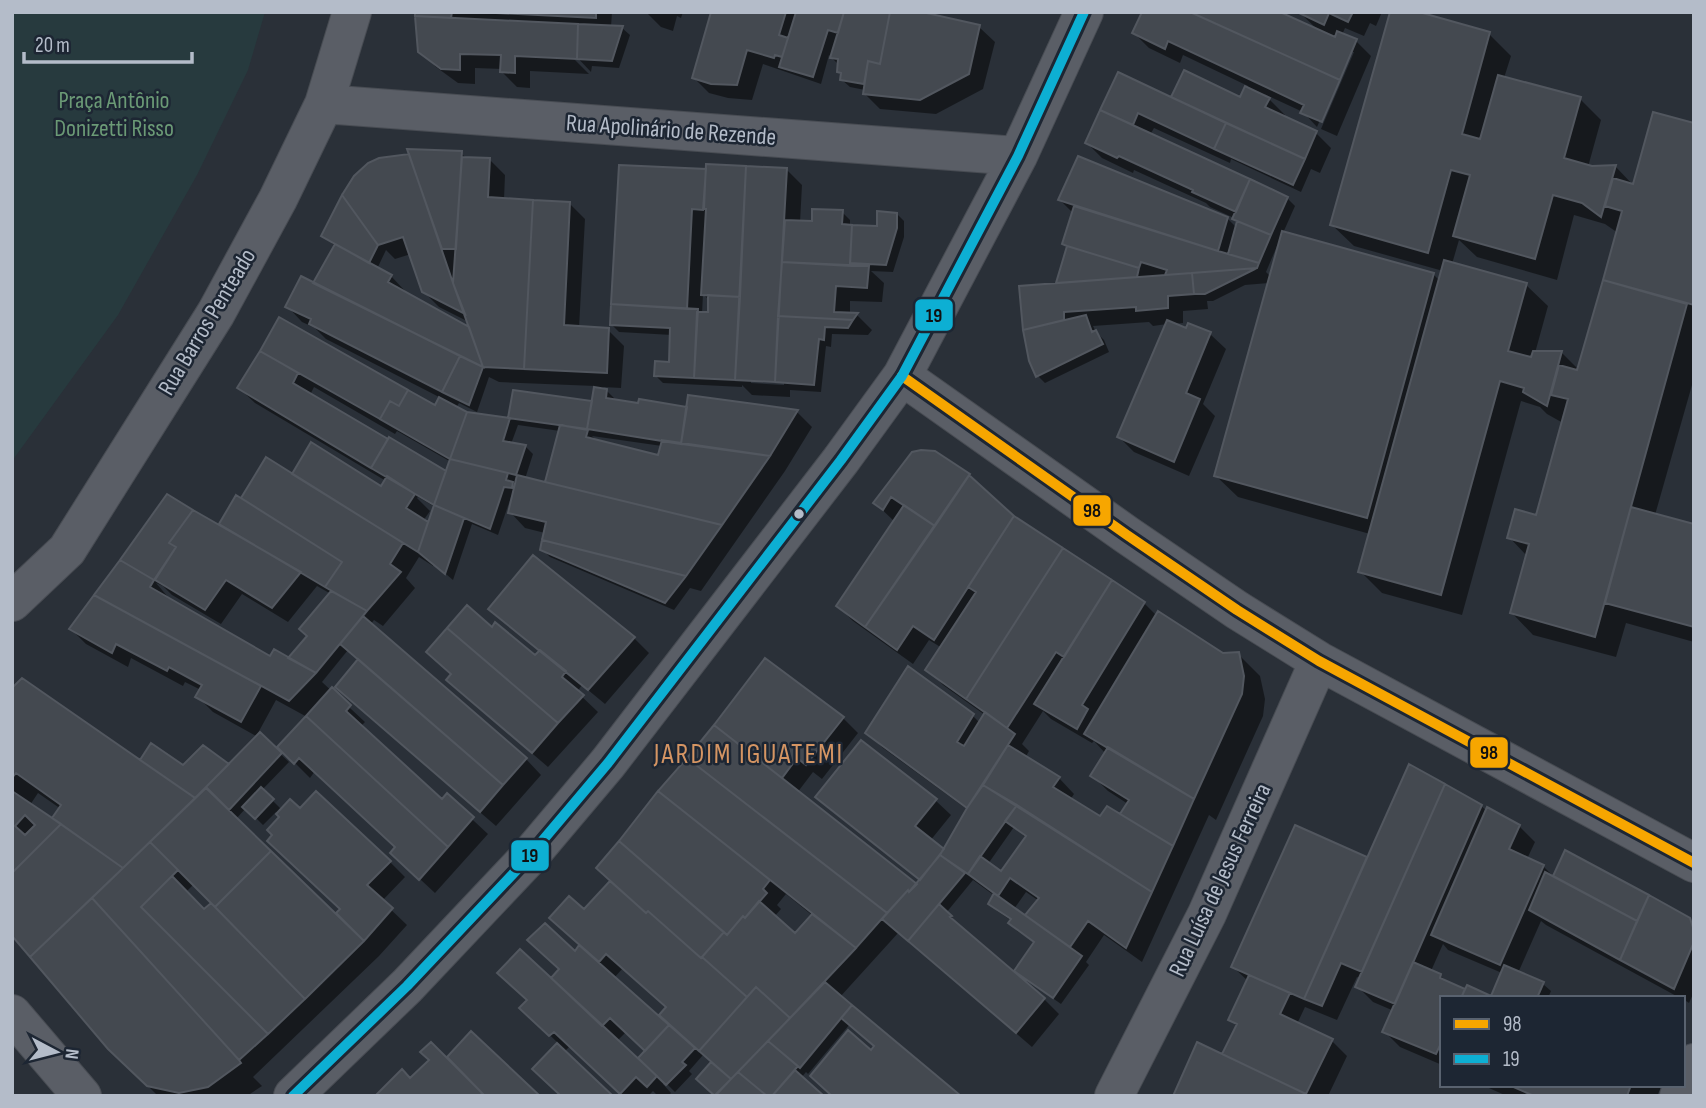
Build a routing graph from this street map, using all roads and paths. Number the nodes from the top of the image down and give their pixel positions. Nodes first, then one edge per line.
1 (352, 12) edge
2 (1084, 12) edge
3 (324, 104) junction
4 (1017, 156) junction
5 (902, 376) junction
6 (12, 602) edge
7 (1319, 661) junction
8 (1694, 863) edge
9 (12, 1014) edge
10 (1694, 1063) edge
11 (1685, 1083) edge
12 (82, 1096) edge
13 (293, 1096) edge
14 (1114, 1096) edge

1 - 3 street, Rua Barros Penteado
2 - 4 street
3 - 4 street, Rua Apolinário de Rezende
3 - 6 street, Rua Barros Penteado
4 - 5 street
5 - 7 street
5 - 13 street
7 - 8 street
7 - 14 street, Rua Luísa de Jesus Ferreira
9 - 12 street
10 - 11 street

